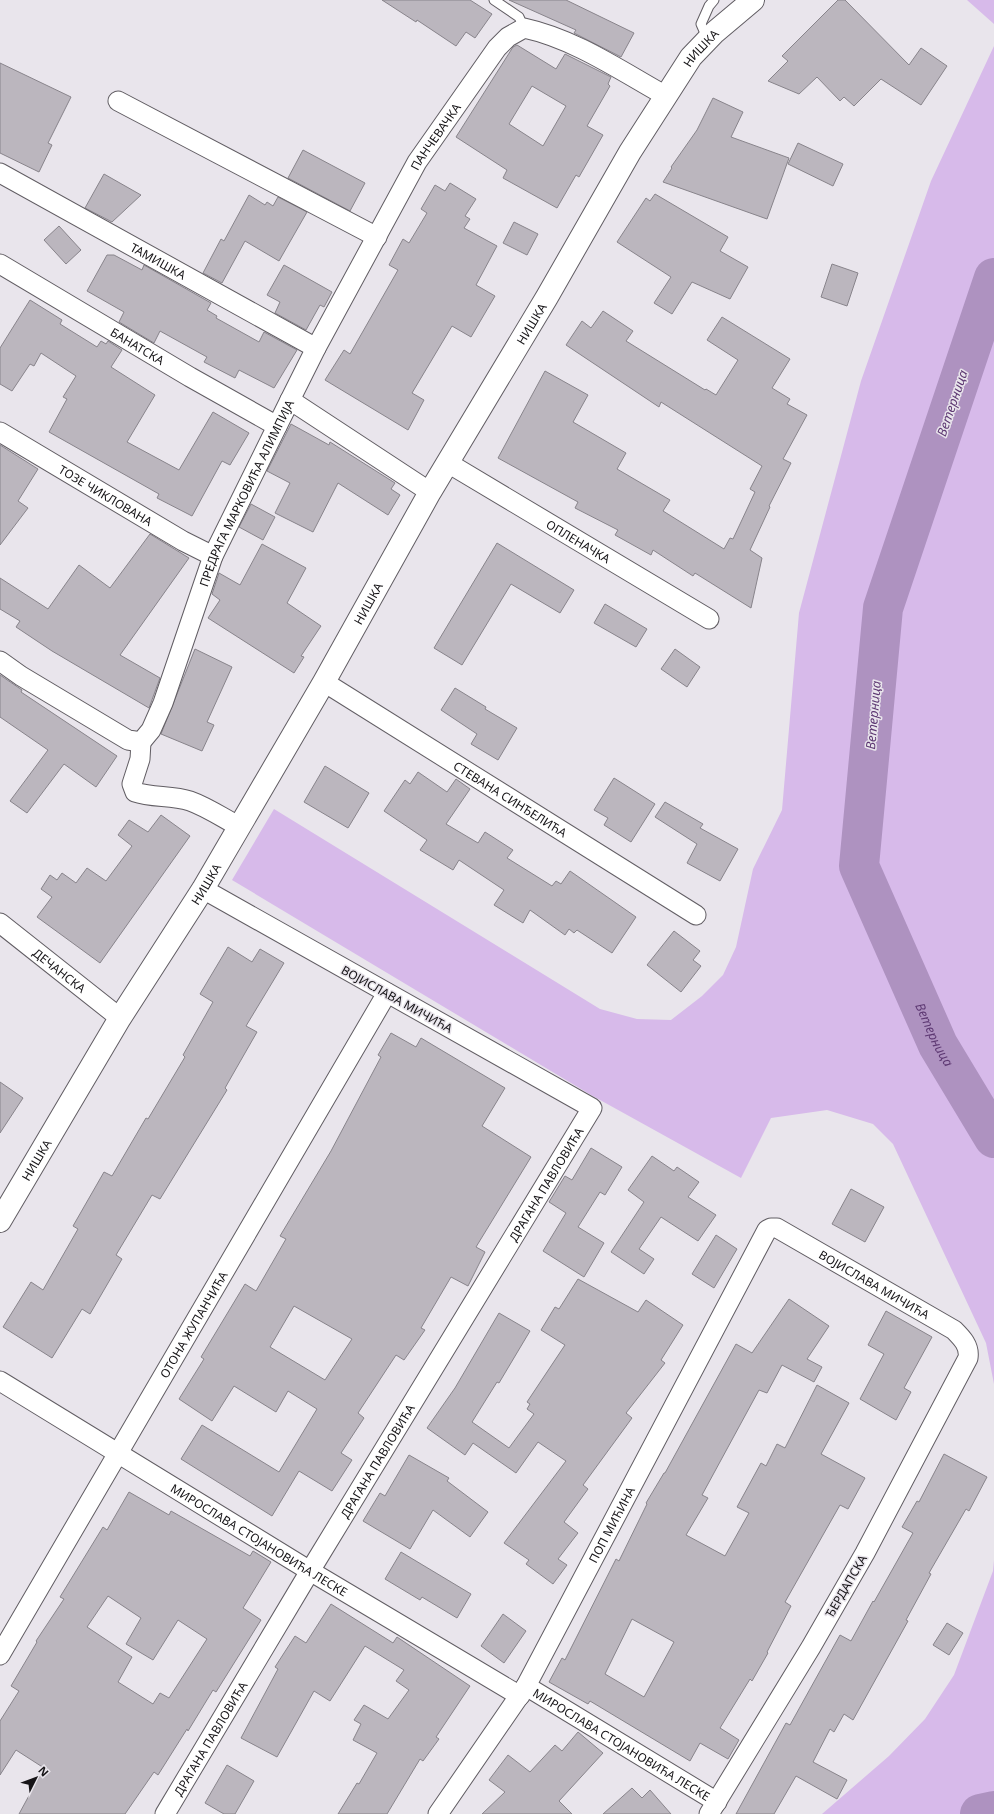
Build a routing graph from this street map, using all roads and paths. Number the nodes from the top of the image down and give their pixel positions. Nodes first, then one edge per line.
1 (494, 0) edge
2 (714, 0) edge
3 (753, 0) edge
4 (524, 28) junction
5 (708, 40) junction
6 (666, 96) junction
7 (118, 100) dead end
8 (0, 173) edge
9 (377, 237) junction
10 (0, 264) edge
11 (316, 348) junction
12 (290, 400) junction
13 (277, 426) junction
14 (0, 432) edge
15 (448, 463) junction
16 (430, 492) junction
17 (213, 556) junction
18 (709, 619) dead end
19 (0, 661) edge
20 (324, 682) junction
21 (140, 742) junction
22 (240, 827) junction
23 (203, 889) junction
24 (696, 915) dead end
25 (0, 923) edge
26 (387, 993) junction
27 (120, 1018) junction
28 (592, 1108) joint
29 (0, 1221) edge
30 (771, 1228) joint
31 (969, 1351) joint
32 (0, 1381) edge
33 (118, 1453) junction
34 (310, 1571) junction
35 (0, 1656) edge
36 (523, 1691) junction
37 (713, 1808) edge
38 (165, 1814) edge
39 (438, 1814) edge

1 - 4 lane
2 - 5 lane
3 - 5 main road, НИШКА
4 - 6 street
4 - 9 street, ПАНЧЕВАЧКА
5 - 6 main road, НИШКА
6 - 15 main road, НИШКА
7 - 9 street
8 - 11 street, ТАМИШКА
9 - 11 street, ПАНЧЕВАЧКА
10 - 13 street, БАНАТСКА
11 - 12 street, ПАНЧЕВАЧКА
12 - 13 street, ПРЕДРАГА МАРКОВИЋА АЛИМПИЈА
12 - 16 street, ПРЕДРАГА МАРКОВИЋА АЛИМПИЈА
13 - 17 street, ПРЕДРАГА МАРКОВИЋА АЛИМПИЈА
14 - 17 street, ТОЗЕ ЧИКЛОВАНА
15 - 16 main road, НИШКА
15 - 18 street, ОПЛЕНАЧКА
16 - 20 main road, НИШКА
17 - 21 street, ПРЕДРАГА МАРКОВИЋА АЛИМПИЈА
19 - 21 street
20 - 22 main road, НИШКА
20 - 24 street, СТЕВАНА СИНЂЕЛИЋА
21 - 22 street
22 - 23 main road, НИШКА
23 - 26 street, ВОЈИСЛАВА МИЧИЋА
23 - 27 main road, НИШКА
25 - 27 street, ДЕЧАНСКА
26 - 28 street, ВОЈИСЛАВА МИЧИЋА
26 - 33 street, ОТОНА ЖУПАНЧИЋА
27 - 29 main road, НИШКА
28 - 34 street, ДРАГАНА ПАВЛОВИЋА
30 - 31 street, ВОЈИСЛАВА МИЧИЋА
30 - 36 street, ПОП МИЋИНА
31 - 37 street, ЂЕРДАПСКА
32 - 33 street, МИРОСЛАВА СТОЈАНОВИЋА ЛЕСКЕ
33 - 34 street, МИРОСЛАВА СТОЈАНОВИЋА ЛЕСКЕ
33 - 35 street, ОТОНА ЖУПАНЧИЋА
34 - 36 street, МИРОСЛАВА СТОЈАНОВИЋА ЛЕСКЕ
34 - 38 street, ДРАГАНА ПАВЛОВИЋА
36 - 37 street, МИРОСЛАВА СТОЈАНОВИЋА ЛЕСКЕ
36 - 39 street, ПОП МИЋИНА

